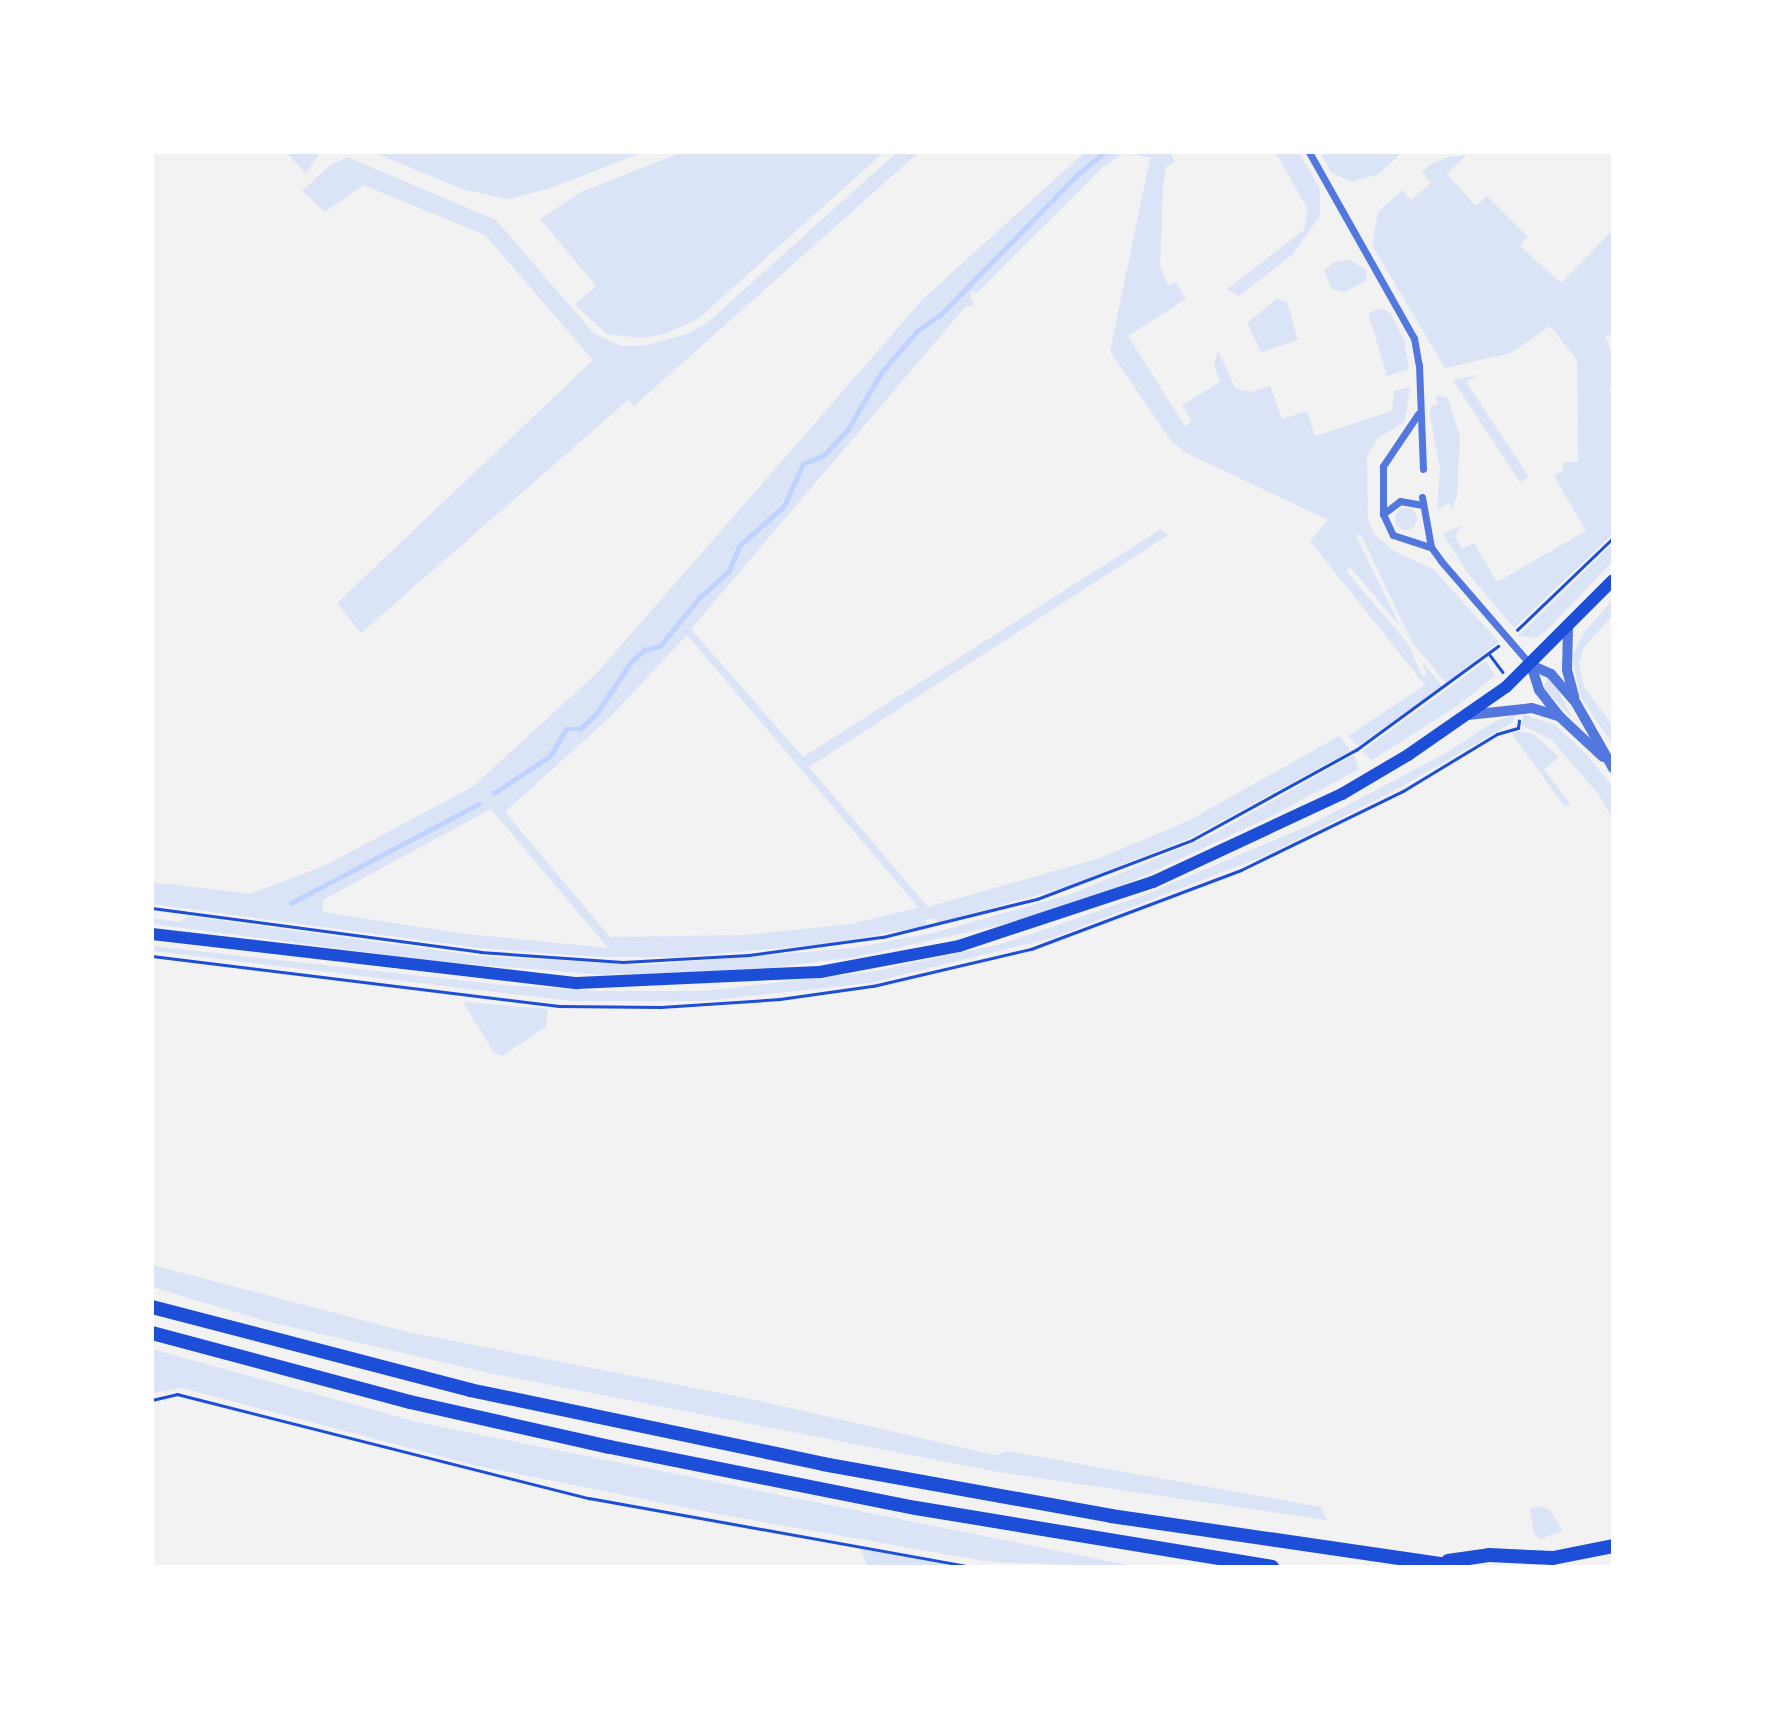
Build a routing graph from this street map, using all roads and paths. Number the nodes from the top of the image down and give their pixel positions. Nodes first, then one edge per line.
1 (1309, 152) edge
2 (1419, 413) junction
3 (1423, 469) dead end
4 (1383, 514) junction
5 (1613, 538) edge
6 (1431, 547) junction
7 (1613, 580) edge
8 (1568, 629) junction
9 (1507, 639) junction
10 (1531, 664) junction
11 (1576, 703) junction
12 (1468, 715) junction
13 (1559, 716) junction
14 (1518, 728) dead end
15 (1610, 765) edge
16 (152, 908) edge
17 (152, 934) edge
18 (152, 956) edge
19 (152, 1307) edge
20 (152, 1333) edge
21 (152, 1400) edge
22 (1613, 1546) edge
23 (1435, 1563) junction
24 (973, 1567) edge
25 (1272, 1567) edge
26 (1462, 1567) edge

1 - 2 street
2 - 3 street
2 - 4 street
4 - 6 street
4 - 6 street
5 - 9 path
6 - 9 street
7 - 8 main road
8 - 10 main road
8 - 11 street
9 - 10 street
9 - 16 path
10 - 11 street
10 - 12 main road
10 - 13 street
11 - 15 street
12 - 13 street
12 - 17 main road
13 - 15 street
14 - 18 path
19 - 23 highway
20 - 25 highway
21 - 24 path
22 - 23 highway
23 - 26 highway

